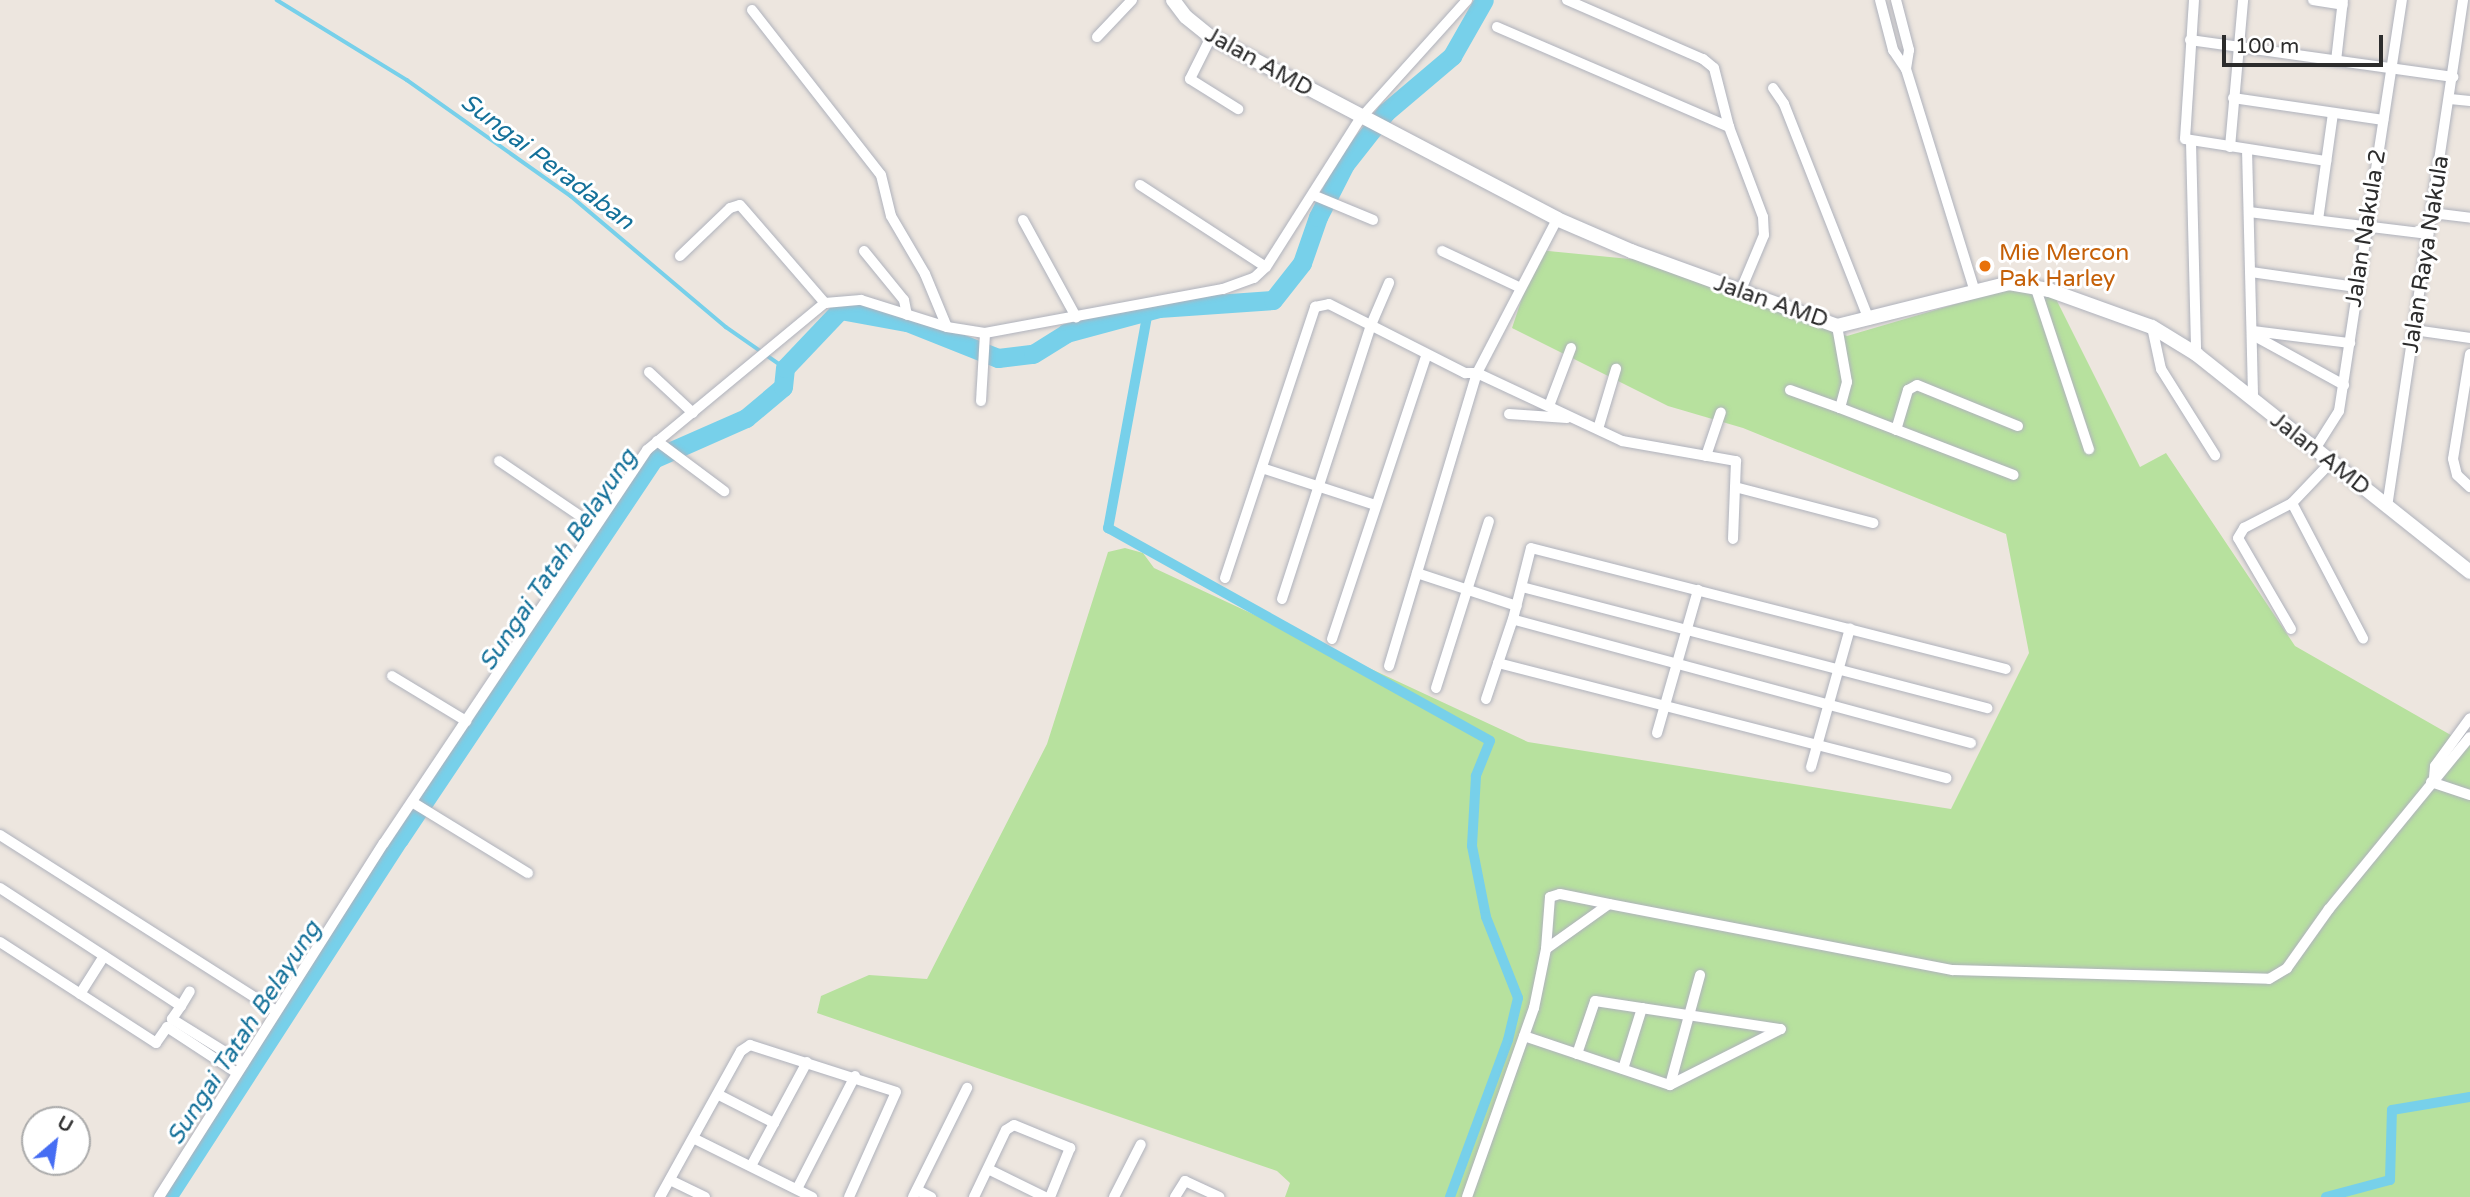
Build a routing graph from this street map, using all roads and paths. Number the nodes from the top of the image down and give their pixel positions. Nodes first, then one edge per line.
1 (1132, 0) edge
2 (1173, 0) edge
3 (1466, 0) edge
4 (1567, 0) edge
5 (1880, 0) edge
6 (1896, 0) edge
7 (2194, 0) edge
8 (2243, 0) edge
9 (2313, 0) edge
10 (2402, 0) edge
11 (2463, 0) edge
12 (2343, 2) edge
13 (751, 10) dead end
14 (1497, 27) dead end
15 (1097, 37) dead end
16 (1211, 37) junction
17 (2458, 38) junction
18 (2190, 40) junction
19 (2470, 40) edge
20 (2237, 45) junction
21 (2336, 61) junction
22 (2392, 68) junction
23 (1906, 69) junction
24 (2453, 77) junction
25 (1773, 88) dead end
26 (2233, 98) junction
27 (2451, 99) junction
28 (2470, 101) edge
29 (1238, 109) dead end
30 (2333, 113) junction
31 (1364, 120) junction
32 (2383, 120) junction
33 (1729, 127) junction
34 (2191, 142) junction
35 (2230, 147) junction
36 (2247, 149) junction
37 (2326, 161) junction
38 (1140, 185) dead end
39 (1318, 197) junction
40 (2249, 212) junction
41 (2432, 213) junction
42 (2470, 218) edge
43 (1557, 219) junction
44 (1023, 220) dead end
45 (1373, 220) dead end
46 (2318, 220) junction
47 (2366, 225) junction
48 (2429, 234) junction
49 (864, 251) dead end
50 (1442, 251) dead end
51 (680, 256) dead end
52 (1266, 267) junction
53 (2251, 272) junction
54 (1390, 283) dead end
55 (2035, 286) junction
56 (1519, 287) junction
57 (2356, 288) junction
58 (1740, 292) junction
59 (1975, 292) junction
60 (825, 303) junction
61 (907, 315) junction
62 (1076, 317) junction
63 (1870, 320) junction
64 (1371, 325) junction
65 (1838, 326) junction
66 (947, 327) junction
67 (2152, 327) junction
68 (2414, 330) junction
69 (985, 333) junction
70 (2253, 333) junction
71 (2470, 338) edge
72 (2350, 343) junction
73 (1571, 348) dead end
74 (1427, 354) junction
75 (2196, 354) junction
76 (2470, 354) edge
77 (1616, 369) dead end
78 (649, 372) dead end
79 (1477, 373) junction
80 (2344, 385) junction
81 (1790, 390) dead end
82 (2252, 400) junction
83 (981, 401) dead end
84 (2466, 402) edge
85 (1549, 406) junction
86 (1840, 408) junction
87 (1721, 412) dead end
88 (693, 413) junction
89 (1509, 414) dead end
90 (1575, 418) junction
91 (2018, 426) dead end
92 (1598, 429) junction
93 (1896, 429) junction
94 (659, 443) junction
95 (2089, 449) dead end
96 (2315, 449) junction
97 (2215, 455) dead end
98 (1706, 456) junction
99 (499, 461) dead end
100 (2331, 463) junction
101 (1262, 468) junction
102 (2014, 475) dead end
103 (1735, 487) junction
104 (2470, 487) edge
105 (1318, 488) junction
106 (724, 491) dead end
107 (2292, 503) junction
108 (1375, 505) junction
109 (2387, 507) junction
110 (1489, 521) dead end
111 (1872, 523) dead end
112 (595, 526) junction
113 (1733, 539) dead end
114 (2470, 572) edge
115 (1417, 573) junction
116 (1225, 578) dead end
117 (1522, 587) junction
118 (1468, 590) junction
119 (1698, 590) junction
120 (1282, 599) dead end
121 (1517, 606) junction
122 (1513, 619) junction
123 (1850, 628) junction
124 (1687, 629) junction
125 (2291, 629) dead end
126 (2363, 638) dead end
127 (1332, 639) dead end
128 (1498, 663) junction
129 (1678, 663) junction
130 (1389, 666) dead end
131 (1838, 667) junction
132 (2006, 669) dead end
133 (391, 676) dead end
134 (1436, 688) dead end
135 (1486, 699) dead end
136 (1826, 703) junction
137 (1664, 708) junction
138 (1988, 708) dead end
139 (2470, 718) edge
140 (466, 720) junction
141 (1657, 733) dead end
142 (2470, 737) edge
143 (1970, 743) dead end
144 (1816, 747) junction
145 (1811, 767) dead end
146 (1946, 778) dead end
147 (2432, 780) junction
148 (2470, 795) edge
149 (414, 804) junction
150 (0, 835) edge
151 (528, 873) dead end
152 (0, 888) edge
153 (1609, 904) junction
154 (0, 942) edge
155 (1546, 949) junction
156 (104, 956) junction
157 (1700, 975) dead end
158 (190, 991) dead end
159 (80, 994) junction
160 (181, 1006) junction
161 (1642, 1008) junction
162 (276, 1011) junction
163 (1688, 1015) junction
164 (170, 1023) junction
165 (1524, 1036) junction
166 (1577, 1054) junction
167 (807, 1062) junction
168 (243, 1063) junction
169 (1623, 1069) junction
170 (237, 1073) junction
171 (855, 1076) junction
172 (1670, 1085) junction
173 (967, 1088) dead end
174 (719, 1095) junction
175 (774, 1123) junction
176 (695, 1139) junction
177 (1141, 1144) dead end
178 (751, 1166) junction
179 (988, 1169) junction
180 (670, 1180) junction
181 (797, 1189) junction
182 (915, 1194) edge
183 (159, 1197) edge
184 (660, 1197) edge
185 (705, 1197) edge
186 (812, 1197) edge
187 (849, 1197) edge
188 (931, 1197) edge
189 (974, 1197) edge
190 (1047, 1197) edge
191 (1114, 1197) edge
192 (1175, 1197) edge
193 (1219, 1197) edge
194 (1467, 1197) edge

1 - 15 street
2 - 16 street, Jalan AMD
3 - 31 street
4 - 33 street
5 - 23 street
6 - 23 street
7 - 18 street
8 - 20 street
9 - 12 street
10 - 22 street, Jalan Nakula 2
11 - 17 street, Jalan Raya Nakula
12 - 21 street
13 - 66 street
14 - 33 street
16 - 29 street
16 - 31 street, Jalan AMD
17 - 19 street
17 - 24 street, Jalan Raya Nakula
18 - 20 street
18 - 34 street
20 - 21 street
20 - 26 street
21 - 22 street
22 - 24 street
22 - 32 street, Jalan Nakula 2
23 - 59 street
24 - 27 street, Jalan Raya Nakula
25 - 63 street
26 - 30 street
26 - 35 street
27 - 28 street
27 - 41 street, Jalan Raya Nakula
30 - 32 street
30 - 37 street
31 - 39 street
31 - 43 street, Jalan AMD
32 - 47 street, Jalan Nakula 2
33 - 58 street
34 - 35 street
34 - 75 street
35 - 36 street
36 - 37 street
36 - 40 street
37 - 46 street
38 - 52 street
39 - 45 street
39 - 52 street
40 - 46 street
40 - 53 street
41 - 42 street
41 - 48 street, Jalan Raya Nakula
43 - 56 street
43 - 58 street, Jalan AMD
44 - 62 street
46 - 47 street
47 - 48 street
47 - 57 street, Jalan Nakula 2
48 - 68 street, Jalan Raya Nakula
49 - 61 street
50 - 56 street
51 - 60 street
52 - 62 street
53 - 57 street
53 - 70 street
54 - 64 street
55 - 59 street, Jalan AMD
55 - 67 street, Jalan AMD
55 - 95 street
56 - 79 street
57 - 72 street, Jalan Nakula 2
58 - 65 street, Jalan AMD
59 - 63 street, Jalan AMD
60 - 61 street
60 - 88 street
61 - 66 street
62 - 69 street
63 - 65 street, Jalan AMD
64 - 74 street
64 - 101 street
64 - 105 street
65 - 86 street
66 - 69 street
67 - 75 street, Jalan AMD
67 - 97 street
68 - 71 street
68 - 109 street, Jalan Raya Nakula
69 - 83 street
70 - 72 street
70 - 80 street
70 - 82 street
72 - 80 street, Jalan Nakula 2
73 - 85 street
74 - 79 street
74 - 108 street
75 - 82 street, Jalan AMD
76 - 84 street
77 - 92 street
78 - 88 street
79 - 85 street
79 - 115 street
80 - 96 street, Jalan Nakula 2
81 - 86 street
82 - 96 street, Jalan AMD
84 - 104 street
85 - 90 street
86 - 93 street
87 - 98 street
88 - 94 street
89 - 90 street
90 - 92 street
91 - 93 street
92 - 98 street
93 - 102 street
94 - 106 street
94 - 112 street
96 - 100 street, Jalan AMD
98 - 103 street
99 - 112 street
100 - 107 street
100 - 109 street, Jalan AMD
101 - 105 street
101 - 116 street
103 - 111 street
103 - 113 street
105 - 108 street
105 - 120 street
107 - 125 street
107 - 126 street
108 - 127 street
109 - 114 street, Jalan AMD
110 - 118 street
112 - 140 street
115 - 118 street
115 - 130 street
117 - 119 street
117 - 121 street
117 - 124 street
118 - 121 street
118 - 134 street
119 - 123 street
119 - 124 street
121 - 122 street
122 - 128 street
122 - 129 street
123 - 131 street
123 - 132 street
124 - 129 street
124 - 131 street
128 - 135 street
128 - 137 street
129 - 136 street
129 - 137 street
131 - 136 street
131 - 138 street
133 - 140 street
136 - 143 street
136 - 144 street
137 - 141 street
137 - 144 street
139 - 147 street
140 - 149 street
142 - 147 street
144 - 145 street
144 - 146 street
147 - 148 street
147 - 153 street
149 - 151 street
149 - 162 street
150 - 162 street
152 - 156 street
153 - 155 street
153 - 155 street
154 - 159 street
155 - 165 street
156 - 159 street
156 - 160 street
157 - 163 street
158 - 160 street
159 - 164 street
160 - 164 street
161 - 163 street
161 - 166 street
161 - 169 street
162 - 168 street
163 - 172 street
163 - 172 street
164 - 168 street
164 - 170 street
165 - 166 street
165 - 194 street
166 - 169 street
167 - 171 street
167 - 174 street
167 - 175 street
168 - 170 street
169 - 172 street
170 - 183 street
171 - 181 street
171 - 187 street
173 - 182 street
174 - 175 street
174 - 176 street
175 - 178 street
176 - 178 street
176 - 180 street
177 - 191 street
178 - 181 street
179 - 189 street
179 - 190 street
179 - 190 street
180 - 184 street
180 - 185 street
181 - 186 street
182 - 188 street
192 - 193 street

